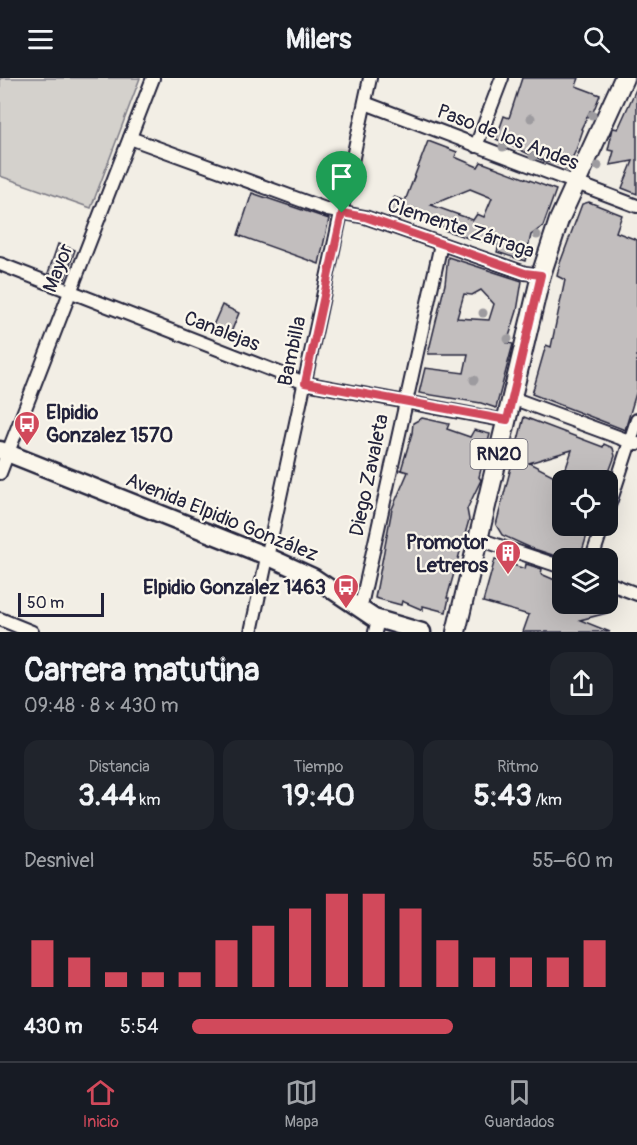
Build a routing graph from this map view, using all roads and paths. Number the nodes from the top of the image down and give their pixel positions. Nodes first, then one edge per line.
1 (153, 78) edge
2 (370, 78) edge
3 (502, 78) edge
4 (624, 78) edge
5 (365, 103) junction
6 (130, 138) junction
7 (476, 146) junction
8 (576, 183) junction
9 (637, 206) edge
10 (342, 213) junction
11 (441, 244) junction
12 (0, 264) edge
13 (541, 275) junction
14 (70, 292) junction
15 (305, 383) junction
16 (512, 398) junction
17 (405, 402) junction
18 (507, 420) junction
19 (637, 420) edge
20 (633, 442) edge
21 (4, 451) edge
22 (0, 472) edge
23 (618, 482) edge
24 (479, 538) junction
25 (268, 557) junction
26 (552, 564) edge
27 (618, 587) edge
28 (637, 594) edge
29 (360, 610) junction
30 (0, 619) edge
31 (377, 626) edge
32 (32, 632) edge
33 (251, 632) edge
34 (422, 632) edge
35 (456, 632) edge

1 - 6 street, Mayor
2 - 5 street, Bambilla
3 - 7 street
4 - 8 main road, RN20
5 - 7 street, Paso de los Andes
5 - 10 street, Bambilla
6 - 10 street, Clemente Zárraga
6 - 14 street, Mayor
7 - 8 street, Paso de los Andes
8 - 9 street, Paso de los Andes
8 - 13 main road, RN20
10 - 11 street, Clemente Zárraga
10 - 15 street, Bambilla
11 - 13 street, Clemente Zárraga
11 - 17 street, Diego Zavaleta
12 - 14 street, Canalejas
13 - 16 main road, RN20
14 - 15 street, Canalejas
14 - 21 street, Mayor
15 - 17 street, Canalejas
15 - 25 street, Bambilla
16 - 18 main road, RN20
16 - 20 street
17 - 18 street, Canalejas
17 - 29 street, Diego Zavaleta
18 - 24 main road, RN20
19 - 20 street
20 - 23 street
21 - 22 street, Mayor
21 - 25 main road, Avenida Elpidio González
24 - 26 street
24 - 35 main road, RN20
25 - 29 main road, Avenida Elpidio González
25 - 33 street, Bambilla
27 - 28 street
29 - 31 main road, Avenida Elpidio González
30 - 32 street
31 - 34 main road, Avenida Elpidio González

